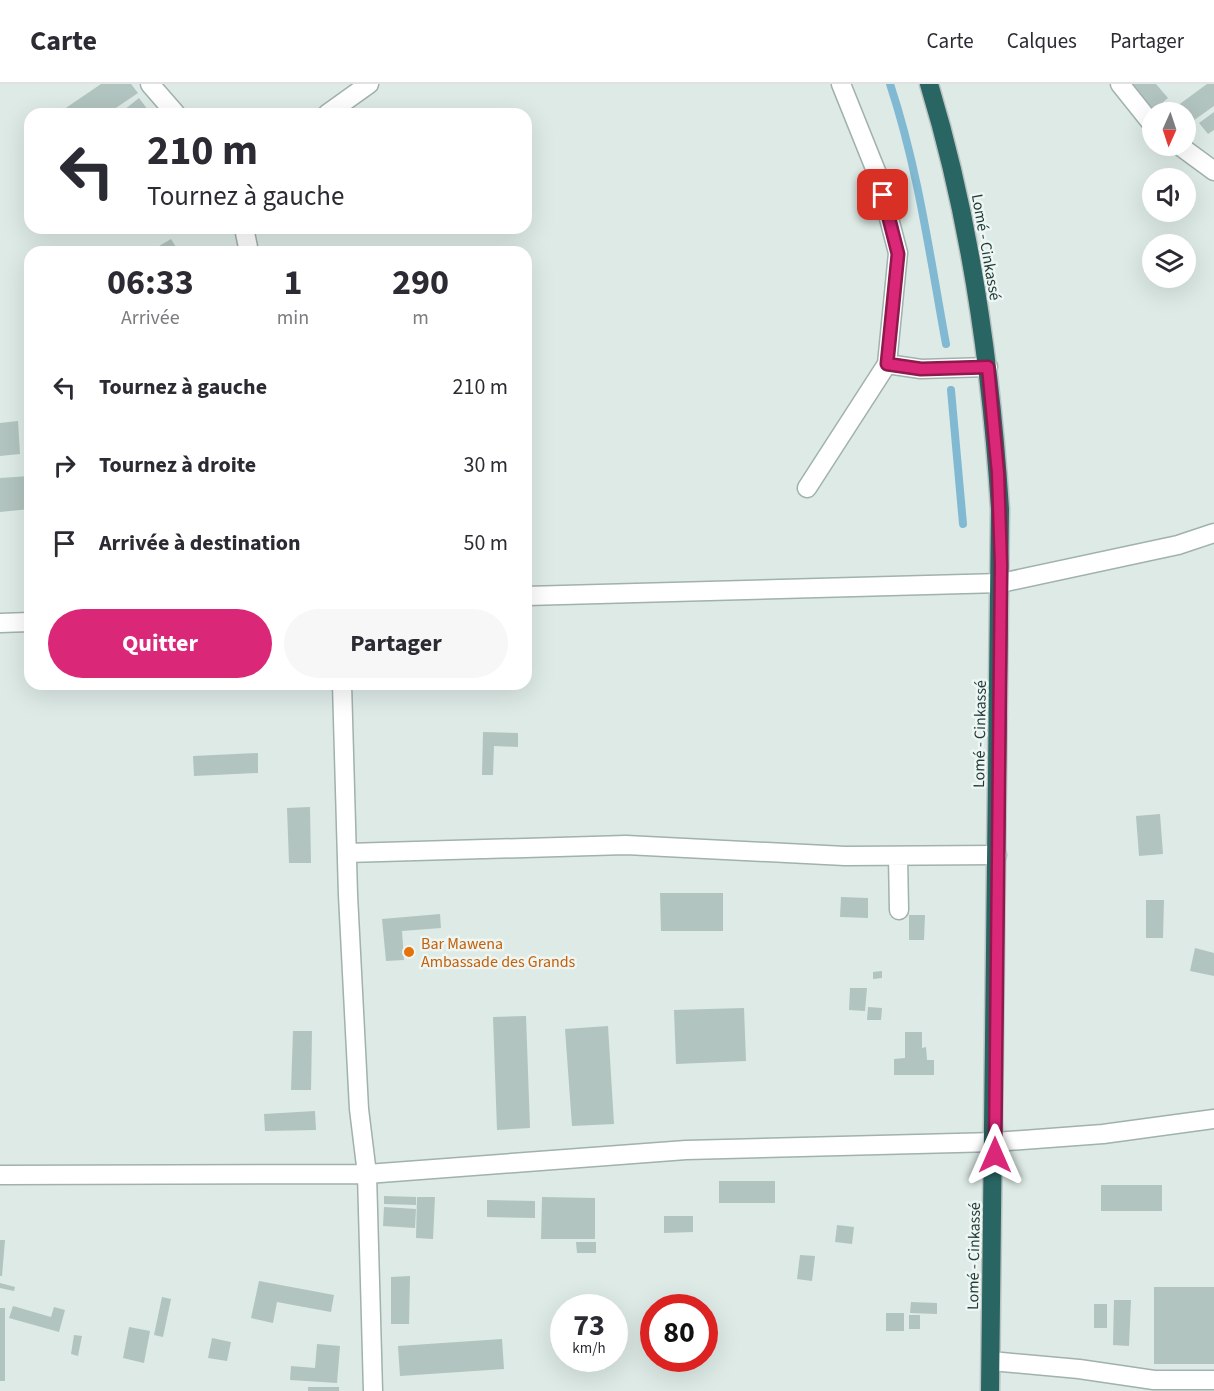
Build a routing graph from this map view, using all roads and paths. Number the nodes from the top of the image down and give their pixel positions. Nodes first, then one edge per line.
1 (150, 84) edge
2 (369, 84) edge
3 (841, 84) edge
4 (929, 84) edge
5 (1120, 84) edge
6 (171, 108) edge
7 (335, 108) edge
8 (1142, 112) edge
9 (1194, 156) edge
10 (1214, 171) edge
11 (887, 364) junction
12 (988, 367) junction
13 (807, 488) dead end
14 (1214, 532) edge
15 (1001, 583) junction
16 (532, 596) edge
17 (24, 621) edge
18 (0, 623) edge
19 (342, 690) edge
20 (347, 853) junction
21 (997, 855) junction
22 (898, 856) junction
23 (899, 910) dead end
24 (1214, 1119) edge
25 (995, 1142) junction
26 (367, 1174) junction
27 (0, 1175) edge
28 (991, 1361) junction
29 (1214, 1380) edge
30 (373, 1391) edge
31 (990, 1391) edge

1 - 6 street
2 - 7 street
3 - 11 street
4 - 12 highway, Lomé - Cinkassé
5 - 8 street
9 - 10 street
11 - 12 street
11 - 13 street
12 - 15 highway, Lomé - Cinkassé
14 - 15 street
15 - 16 street
15 - 21 highway, Lomé - Cinkassé
17 - 18 street
19 - 20 street
20 - 22 street
20 - 26 street
21 - 22 street
21 - 25 highway, Lomé - Cinkassé
22 - 23 street
24 - 25 street
25 - 26 street
25 - 28 highway, Lomé - Cinkassé
26 - 27 street
26 - 30 street
28 - 29 street
28 - 31 highway, Lomé - Cinkassé

